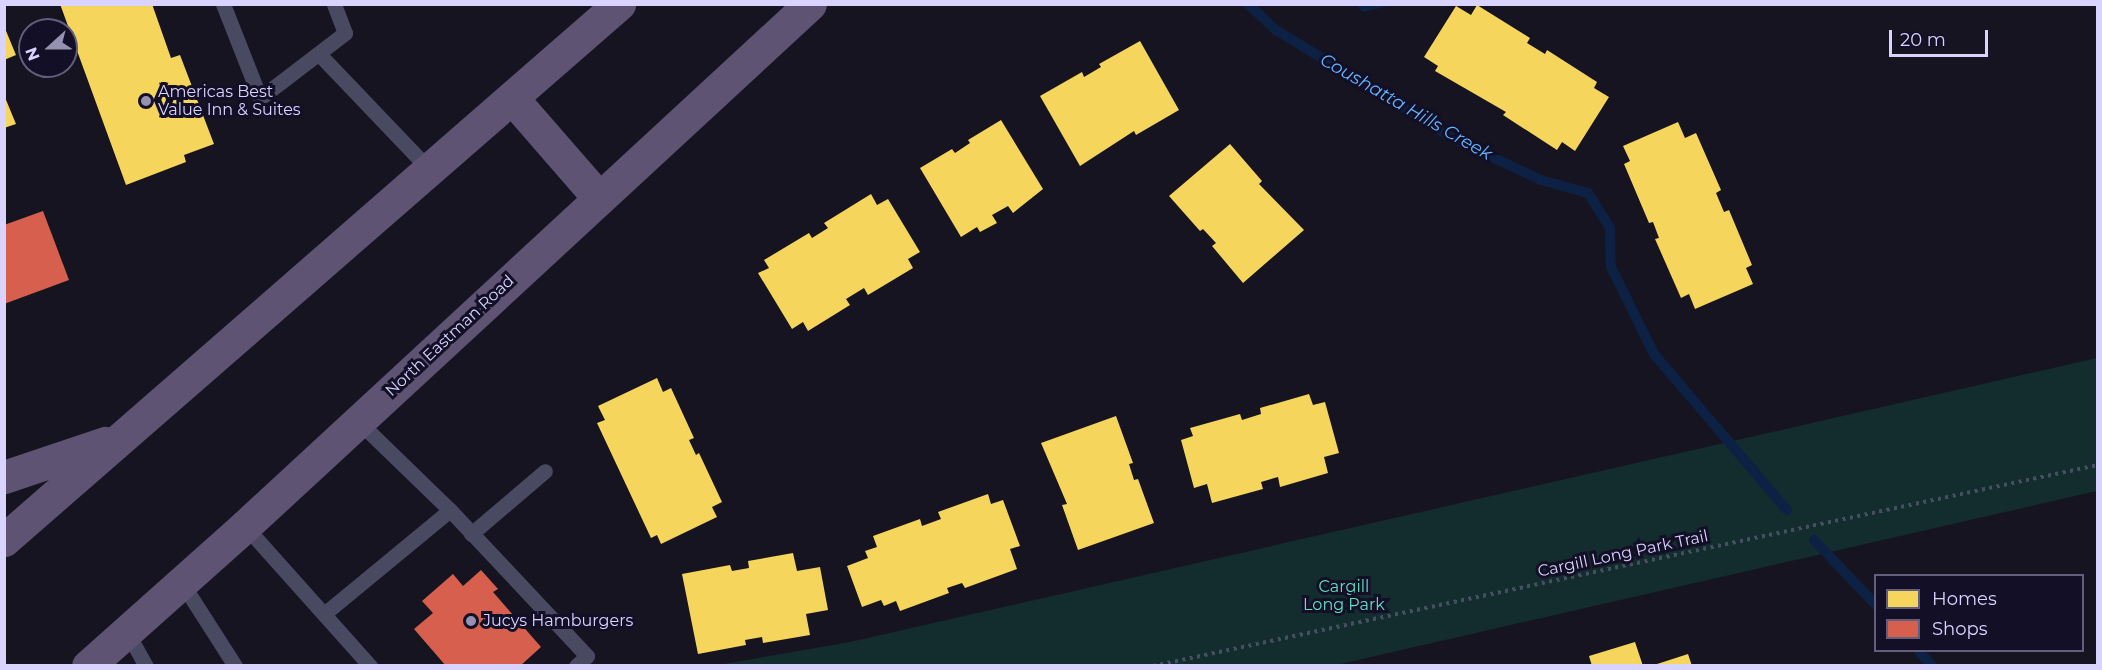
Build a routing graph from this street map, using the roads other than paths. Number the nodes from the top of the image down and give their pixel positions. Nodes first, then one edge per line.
1 (223, 4) edge
2 (334, 4) edge
3 (619, 4) edge
4 (810, 4) edge
5 (319, 54) junction
6 (512, 98) junction
7 (429, 169) junction
8 (599, 198) junction
9 (358, 421) junction
10 (123, 436) junction
11 (545, 471) dead end
12 (4, 477) edge
13 (450, 510) junction
14 (245, 526) junction
15 (471, 534) junction
16 (4, 540) edge
17 (182, 583) junction
18 (324, 614) junction
19 (127, 632) junction
20 (88, 666) edge
21 (146, 666) edge
22 (235, 666) edge
23 (370, 666) edge
24 (576, 666) edge

1 - 5 lane
2 - 5 lane
3 - 6 main road
4 - 8 main road, North Eastman Road
5 - 7 lane
6 - 7 main road
6 - 8 main road
7 - 10 main road
8 - 9 main road, North Eastman Road
9 - 13 lane
9 - 14 main road, North Eastman Road
10 - 12 main road
10 - 16 main road
11 - 15 lane
13 - 15 lane
13 - 18 lane
14 - 17 main road, North Eastman Road
14 - 18 lane
15 - 24 lane
17 - 19 main road, North Eastman Road
17 - 22 lane
18 - 23 lane
19 - 20 main road, North Eastman Road
19 - 21 lane

